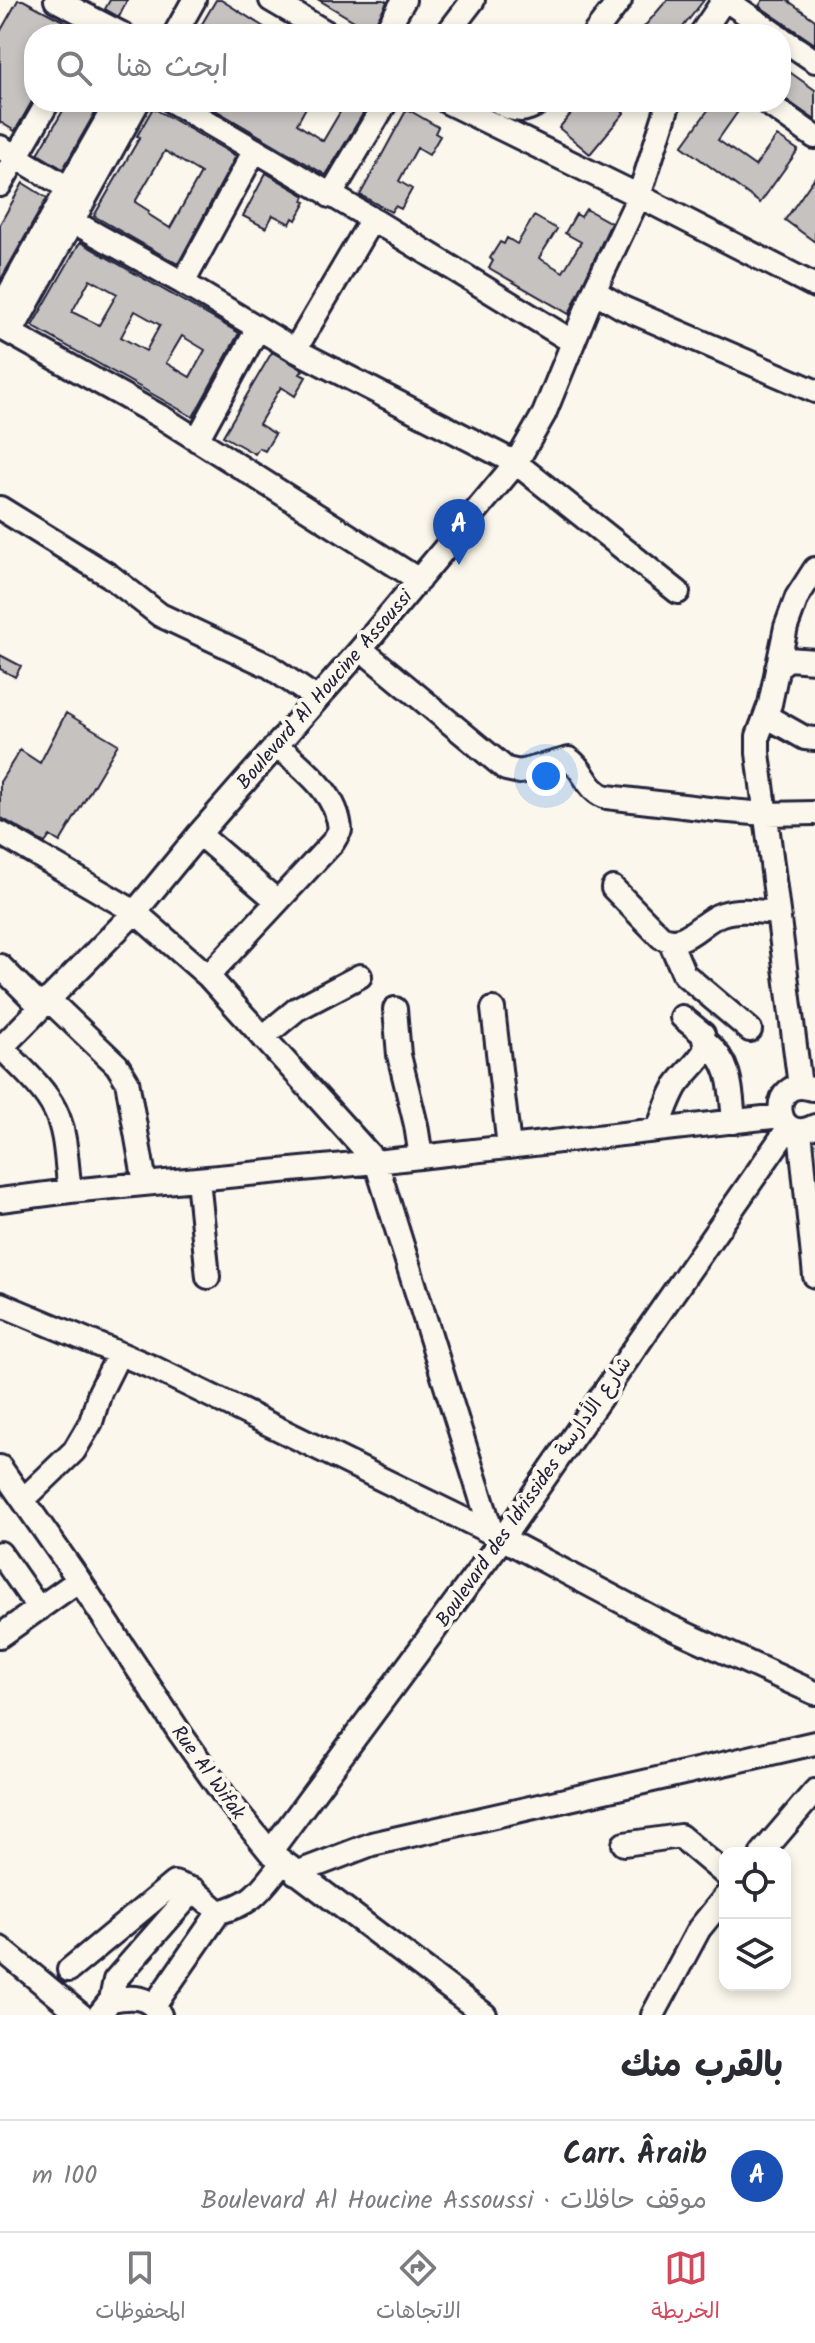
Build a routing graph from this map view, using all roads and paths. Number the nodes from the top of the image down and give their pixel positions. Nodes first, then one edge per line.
1 (56, 0) edge
2 (194, 0) edge
3 (271, 0) edge
4 (404, 0) edge
5 (473, 0) edge
6 (620, 0) edge
7 (725, 0) edge
8 (87, 24) edge
9 (181, 24) edge
10 (312, 24) edge
11 (390, 24) edge
12 (455, 24) edge
13 (602, 24) edge
14 (708, 24) edge
15 (760, 24) edge
16 (791, 45) edge
17 (815, 61) edge
18 (40, 112) edge
19 (111, 112) edge
20 (132, 112) edge
21 (190, 112) edge
22 (380, 112) edge
23 (466, 112) edge
24 (666, 112) edge
25 (780, 112) edge
26 (815, 137) edge
27 (255, 150) junction
28 (9, 152) edge
29 (0, 185) edge
30 (68, 188) junction
31 (330, 196) junction
32 (639, 196) junction
33 (372, 219) junction
34 (72, 221) junction
35 (183, 283) junction
36 (815, 286) edge
37 (594, 291) junction
38 (0, 310) edge
39 (258, 328) junction
40 (6, 330) edge
41 (573, 342) junction
42 (295, 350) junction
43 (815, 391) edge
44 (197, 440) junction
45 (516, 463) junction
46 (0, 508) edge
47 (815, 569) edge
48 (419, 580) junction
49 (678, 592) dead end
50 (361, 649) junction
51 (815, 661) edge
52 (777, 668) junction
53 (317, 699) junction
54 (766, 716) junction
55 (815, 739) edge
56 (277, 745) junction
57 (815, 813) edge
58 (766, 814) junction
59 (0, 833) edge
60 (199, 834) junction
61 (613, 888) dead end
62 (277, 901) junction
63 (135, 912) junction
64 (778, 913) junction
65 (670, 941) junction
66 (0, 966) edge
67 (208, 976) junction
68 (360, 976) dead end
69 (44, 1003) junction
70 (395, 1009) dead end
71 (493, 1009) dead end
72 (682, 1017) dead end
73 (750, 1030) dead end
74 (263, 1037) junction
75 (706, 1042) junction
76 (1, 1048) edge
77 (808, 1088) edge
78 (734, 1122) junction
79 (796, 1125) edge
80 (658, 1130) junction
81 (509, 1147) junction
82 (421, 1157) junction
83 (376, 1162) junction
84 (198, 1179) junction
85 (145, 1183) junction
86 (70, 1191) junction
87 (0, 1200) edge
88 (815, 1276) edge
89 (208, 1277) dead end
90 (0, 1304) edge
91 (119, 1354) junction
92 (0, 1467) edge
93 (12, 1495) edge
94 (497, 1536) junction
95 (0, 1553) edge
96 (79, 1580) junction
97 (39, 1609) junction
98 (0, 1636) edge
99 (815, 1693) edge
100 (815, 1743) edge
101 (815, 1791) edge
102 (624, 1844) dead end
103 (767, 1847) edge
104 (283, 1862) junction
105 (719, 1868) edge
106 (194, 1890) junction
107 (719, 1904) edge
108 (219, 1912) junction
109 (0, 1948) edge
110 (69, 1970) dead end
111 (105, 2007) edge
112 (157, 2011) edge
113 (81, 2015) edge
114 (485, 2015) edge
115 (653, 2015) edge

1 - 8 street
2 - 9 street
3 - 10 street
4 - 11 street
5 - 12 street
6 - 13 street
7 - 14 street
7 - 15 street
16 - 17 street
18 - 28 street
19 - 30 street
20 - 34 street
21 - 27 street
22 - 31 street
23 - 32 street
24 - 32 street, Boulevard Al Houcine Assoussi
25 - 26 street
27 - 31 street
27 - 35 street
28 - 29 street
28 - 30 street
30 - 38 street
31 - 33 street
32 - 36 street
32 - 37 street, Boulevard Al Houcine Assoussi
33 - 41 street
33 - 42 street
34 - 35 street
34 - 40 street
35 - 39 street
37 - 41 street, Boulevard Al Houcine Assoussi
37 - 43 street
39 - 42 street
39 - 44 street
40 - 44 street
41 - 45 street, Boulevard Al Houcine Assoussi
42 - 45 street
44 - 48 street
45 - 48 street, Boulevard Al Houcine Assoussi
45 - 49 street
46 - 53 street
47 - 52 street
48 - 50 street, Boulevard Al Houcine Assoussi
50 - 53 street, Boulevard Al Houcine Assoussi
50 - 58 street
51 - 52 street
52 - 54 street
53 - 56 street, Boulevard Al Houcine Assoussi
54 - 55 street
54 - 58 street
56 - 60 street, Boulevard Al Houcine Assoussi
56 - 62 street
57 - 58 street
58 - 64 street
59 - 63 street
60 - 62 street
60 - 63 street, Boulevard Al Houcine Assoussi
61 - 65 street
62 - 67 street
63 - 67 street
63 - 69 street, Boulevard Al Houcine Assoussi
64 - 65 street
64 - 77 street
65 - 73 street
66 - 69 street
67 - 74 street
68 - 74 street
69 - 76 street, Boulevard Al Houcine Assoussi
69 - 85 street
70 - 82 street
71 - 81 street
72 - 75 street
74 - 83 street
75 - 78 street
75 - 80 street
76 - 86 street
77 - 79 street, Boulevard des Idrissides شارع الأدارسة
78 - 79 street
78 - 80 street
79 - 88 street
79 - 94 street, Boulevard des Idrissides شارع الأدارسة
80 - 81 street
81 - 82 street
82 - 83 street
83 - 84 street
83 - 94 street
84 - 85 street
84 - 89 street
85 - 86 street
86 - 87 street
90 - 91 street
91 - 93 street
91 - 94 street
92 - 93 street, Rue Al Wifak
93 - 96 street, Rue Al Wifak
94 - 99 street
94 - 104 street, Boulevard des Idrissides شارع الأدارسة
95 - 97 street
96 - 97 street
96 - 104 street, Rue Al Wifak
97 - 98 street
100 - 104 street
101 - 103 street
102 - 105 street
104 - 108 street, Boulevard des Idrissides شارع الأدارسة
104 - 114 street, Rue Al Wifak
106 - 108 street
106 - 110 street
106 - 111 street
107 - 115 street
108 - 112 street
109 - 113 street
111 - 112 street

